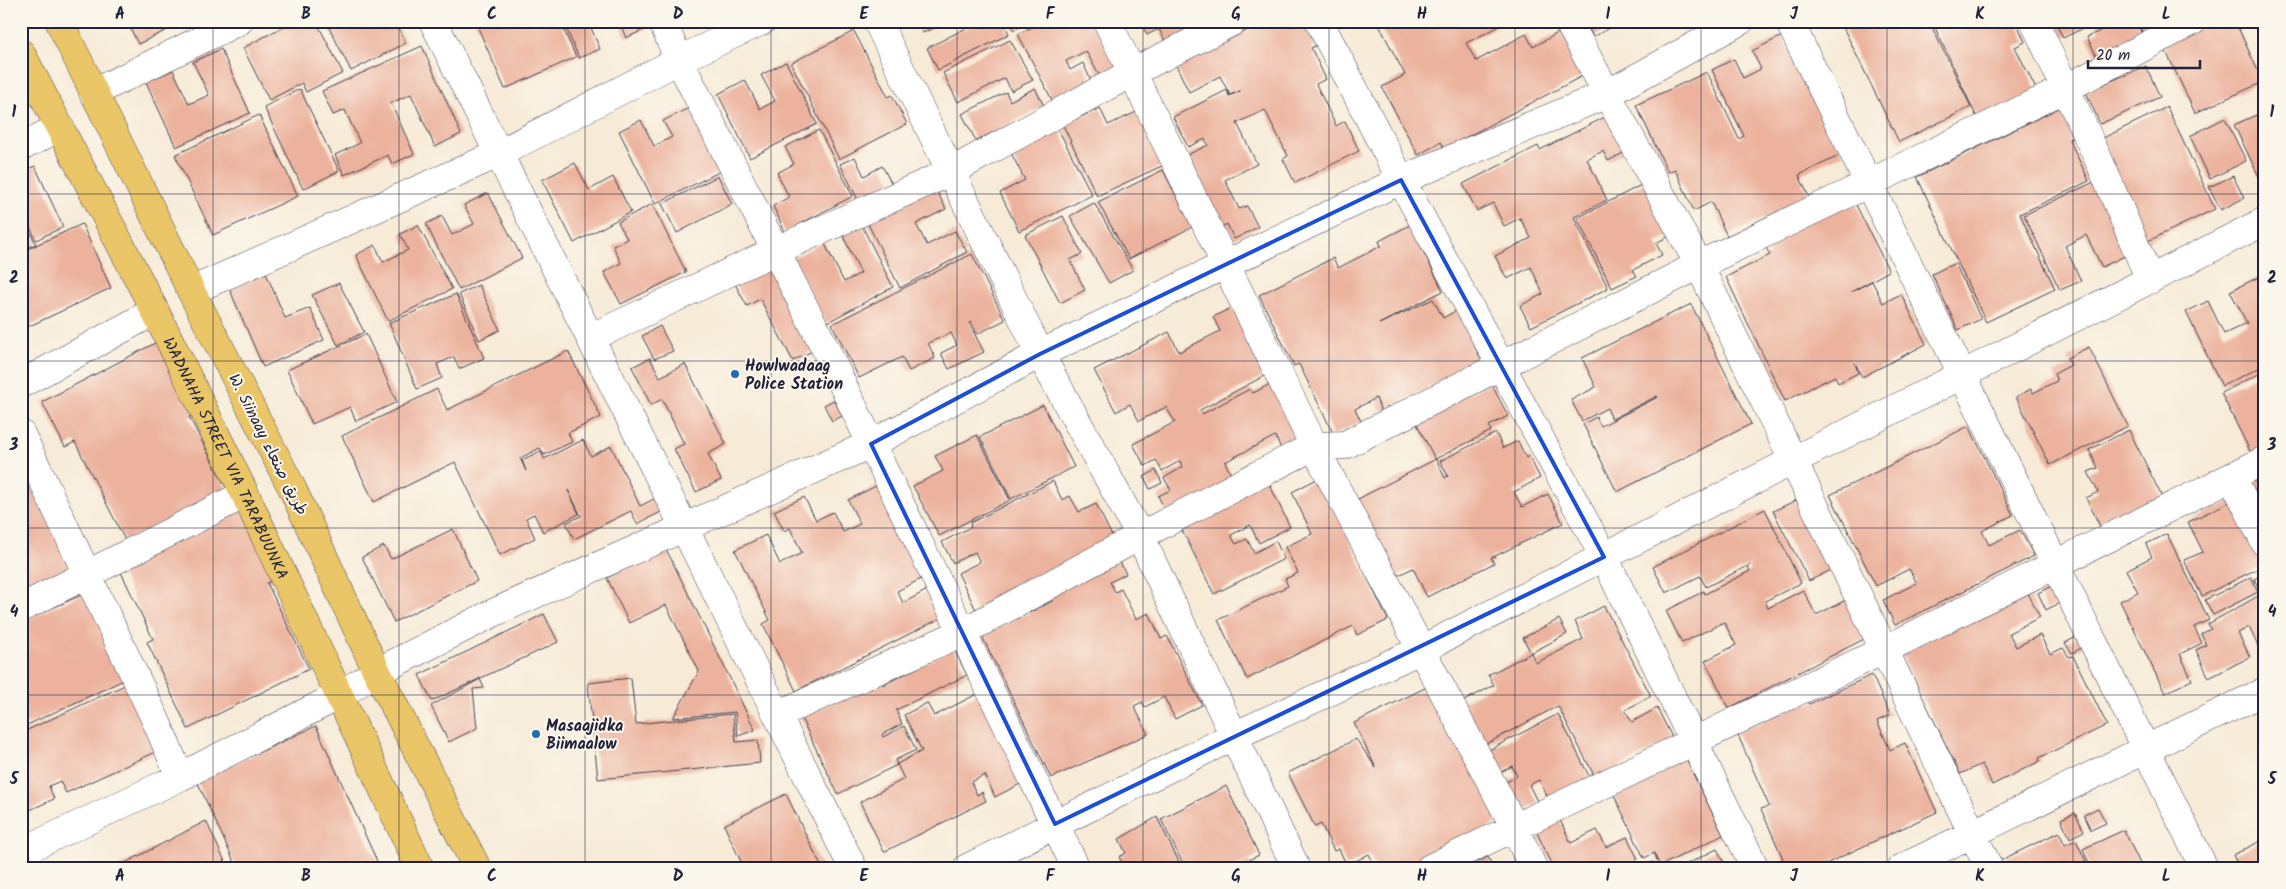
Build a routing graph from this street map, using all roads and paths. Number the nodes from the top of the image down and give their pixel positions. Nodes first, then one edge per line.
1 (59, 21) edge
2 (239, 21) edge
3 (433, 21) edge
4 (662, 21) edge
5 (762, 21) edge
6 (877, 21) edge
7 (1107, 21) edge
8 (1234, 21) edge
9 (1319, 21) edge
10 (1568, 21) edge
11 (1740, 21) edge
12 (1789, 21) edge
13 (2034, 21) edge
14 (2193, 21) edge
15 (21, 53) edge
16 (679, 60) junction
17 (1133, 72) junction
18 (2065, 89) junction
19 (93, 93) junction
20 (1607, 94) junction
21 (60, 128) junction
22 (21, 147) edge
23 (498, 154) junction
24 (950, 172) junction
25 (1401, 180) junction
26 (1868, 182) junction
27 (2265, 221) edge
28 (775, 251) junction
29 (1225, 264) junction
30 (1699, 265) junction
31 (2150, 280) junction
32 (191, 290) junction
33 (155, 311) junction
34 (590, 338) junction
35 (1040, 354) junction
36 (1500, 364) junction
37 (1962, 375) junction
38 (21, 384) edge
39 (21, 434) edge
40 (871, 444) junction
41 (1314, 446) junction
42 (1794, 459) junction
43 (2265, 460) edge
44 (2232, 477) junction
45 (245, 494) junction
46 (684, 528) junction
47 (1140, 536) junction
48 (2265, 543) edge
49 (1604, 557) junction
50 (2055, 564) junction
51 (87, 574) junction
52 (21, 608) edge
53 (961, 633) junction
54 (1420, 650) junction
55 (1884, 650) junction
56 (377, 672) junction
57 (2265, 691) edge
58 (338, 696) junction
59 (777, 715) junction
60 (1234, 736) junction
61 (1694, 740) junction
62 (2145, 748) junction
63 (180, 777) junction
64 (1055, 824) junction
65 (1514, 826) junction
66 (1973, 832) junction
67 (21, 852) edge
68 (420, 868) edge
69 (477, 868) edge
70 (852, 868) edge
71 (967, 868) edge
72 (1076, 868) edge
73 (1296, 868) edge
74 (1430, 868) edge
75 (1533, 868) edge
76 (1755, 868) edge
77 (1902, 868) edge
78 (1989, 868) edge
79 (2204, 868) edge

1 - 19 main road, W. Siinaay طريق صنعاء
2 - 19 street
3 - 23 street
4 - 16 street
5 - 16 street
6 - 24 street
7 - 17 street
8 - 17 street
9 - 25 street
10 - 20 street
11 - 20 street
12 - 26 street
13 - 18 street
14 - 18 street
15 - 21 main road, WADNAHA STREET VIA TARABUUNKA
16 - 23 street
16 - 28 street
17 - 24 street
17 - 29 street
18 - 26 street
18 - 31 street
19 - 32 main road, W. Siinaay طريق صنعاء
20 - 25 street
20 - 30 street
21 - 22 street
21 - 33 main road, WADNAHA STREET VIA TARABUUNKA
23 - 32 street
23 - 34 street
24 - 28 street
24 - 35 street
25 - 29 street
25 - 36 street
26 - 30 street
26 - 37 street
27 - 31 street
28 - 34 street
28 - 40 street
29 - 35 street
29 - 41 street
30 - 36 street
30 - 42 street
31 - 37 street
32 - 56 main road, W. Siinaay طريق صنعاء
33 - 38 street
33 - 45 main road, WADNAHA STREET VIA TARABUUNKA
34 - 46 street
35 - 40 street
35 - 47 street
36 - 41 street
36 - 49 street
37 - 42 street
37 - 50 street
39 - 51 street
40 - 46 street
40 - 53 street
41 - 47 street
41 - 54 street
42 - 49 street
42 - 55 street
43 - 44 street
44 - 48 street
44 - 50 street
45 - 51 street
45 - 58 main road, WADNAHA STREET VIA TARABUUNKA
46 - 56 street
46 - 59 street
47 - 53 street
47 - 60 street
49 - 54 street
49 - 61 street
50 - 55 street
50 - 62 street
51 - 52 street
51 - 63 street
53 - 59 street
53 - 64 street
54 - 60 street
54 - 65 street
55 - 61 street
55 - 66 street
56 - 58 street
56 - 69 main road, W. Siinaay طريق صنعاء
57 - 62 street
58 - 63 street
58 - 68 main road, WADNAHA STREET VIA TARABUUNKA
59 - 70 street
60 - 64 street
60 - 73 street
61 - 65 street
61 - 76 street
62 - 66 street
62 - 79 street
63 - 67 street
64 - 71 street
64 - 72 street
65 - 74 street
65 - 75 street
66 - 77 street
66 - 78 street

